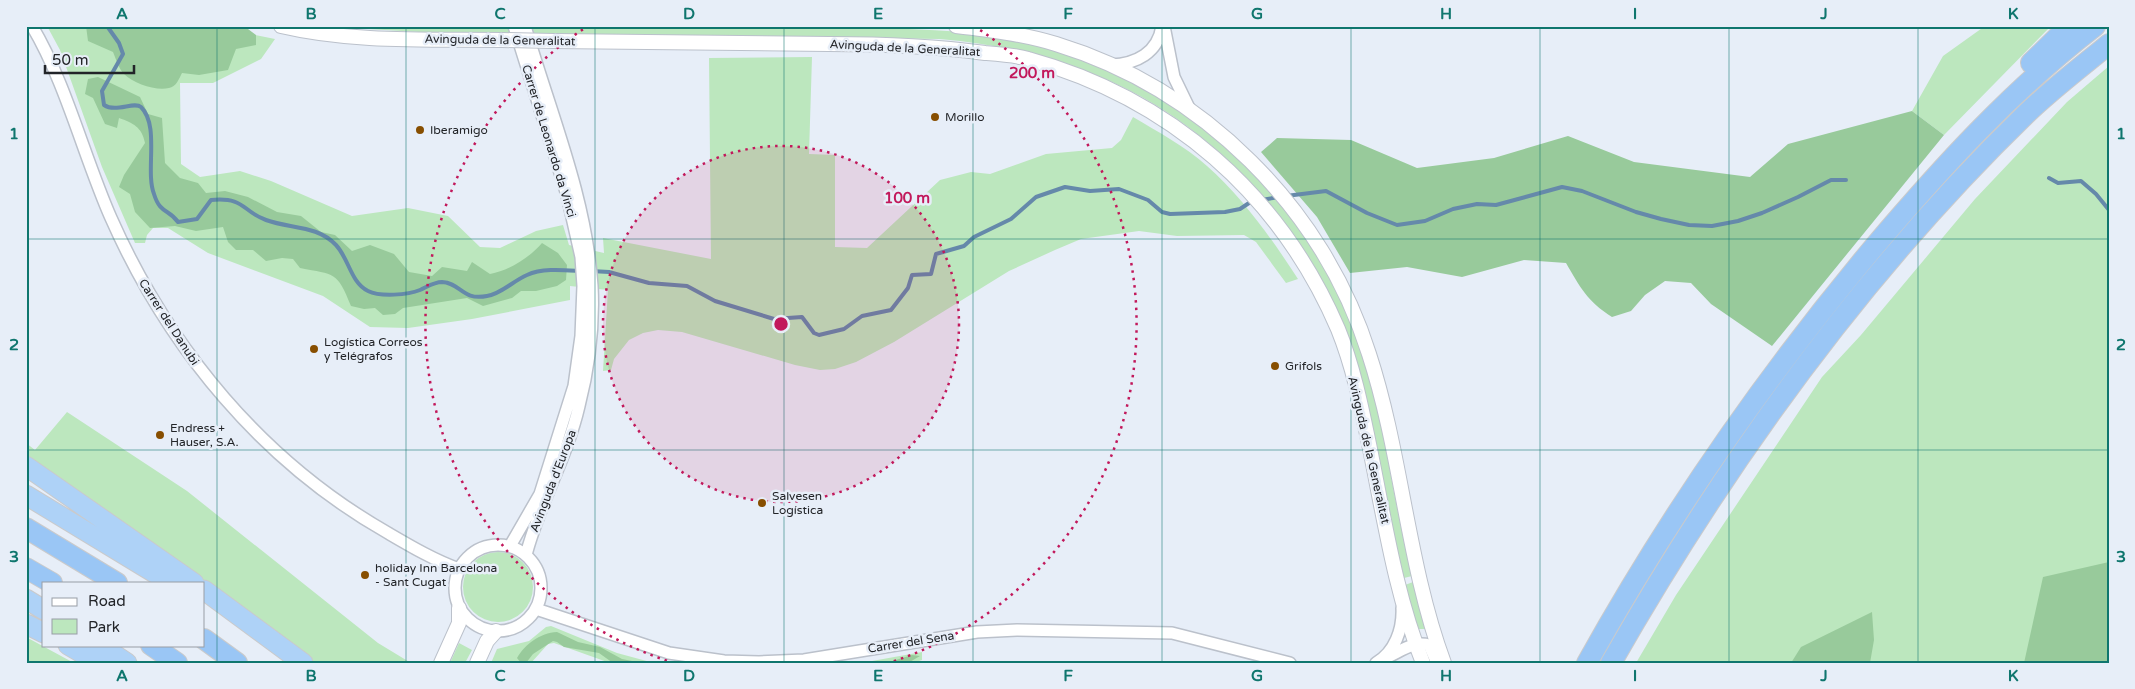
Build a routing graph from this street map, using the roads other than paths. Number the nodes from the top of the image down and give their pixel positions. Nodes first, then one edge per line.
1 (32, 26) edge
2 (281, 26) edge
3 (514, 26) edge
4 (525, 26) edge
5 (956, 26) edge
6 (1163, 26) edge
7 (2069, 26) edge
8 (2095, 26) edge
9 (2107, 46) edge
10 (1108, 65) junction
11 (1189, 108) junction
12 (1981, 128) junction
13 (582, 243) junction
14 (587, 287) junction
15 (26, 466) edge
16 (26, 496) edge
17 (26, 528) edge
18 (510, 546) junction
19 (526, 555) junction
20 (26, 568) edge
21 (459, 569) junction
22 (50, 582) edge
23 (115, 582) edge
24 (169, 582) edge
25 (193, 582) edge
26 (205, 591) edge
27 (1401, 597) junction
28 (26, 600) edge
29 (205, 606) edge
30 (459, 608) junction
31 (42, 609) edge
32 (536, 609) junction
33 (26, 624) edge
34 (42, 632) edge
35 (496, 632) junction
36 (205, 641) edge
37 (1416, 643) junction
38 (70, 646) edge
39 (102, 646) edge
40 (152, 646) edge
41 (1404, 651) junction
42 (1379, 661) edge
43 (99, 663) edge
44 (127, 663) edge
45 (177, 663) edge
46 (238, 663) edge
47 (288, 663) edge
48 (303, 663) edge
49 (441, 663) edge
50 (477, 663) edge
51 (1290, 663) edge
52 (1397, 663) edge
53 (1423, 663) edge
54 (1437, 663) edge
55 (1444, 663) edge
56 (1586, 663) edge
57 (1611, 663) edge

1 - 21 street, Carrer del Danubi
2 - 27 street, Avinguda de la Generalitat, bridge
3 - 13 street, Carrer de Leonardo da Vinci
4 - 13 street, Carrer de Leonardo da Vinci
5 - 10 street, Avinguda de la Generalitat
6 - 10 street
6 - 11 street
7 - 12 highway
8 - 12 highway
9 - 57 highway
10 - 11 street, Avinguda de la Generalitat
11 - 55 street, Avinguda de la Generalitat
12 - 56 highway
13 - 14 street, Carrer de Leonardo da Vinci
14 - 18 street, Avinguda d'Europa
14 - 19 street, Avinguda d'Europa
15 - 25 highway
16 - 24 highway
17 - 23 highway
18 - 19 street
18 - 21 street
19 - 32 street
20 - 22 highway
21 - 30 street
26 - 48 highway
27 - 37 street, Avinguda de la Generalitat
27 - 42 street
28 - 31 highway
29 - 47 highway
30 - 35 street
30 - 49 street
32 - 35 street
32 - 51 street, Carrer del Sena
33 - 34 highway
35 - 50 street
36 - 46 highway
37 - 41 street
37 - 53 street, Avinguda de la Generalitat
37 - 54 street
38 - 43 highway
39 - 44 highway
40 - 45 highway
41 - 42 street
41 - 52 street

